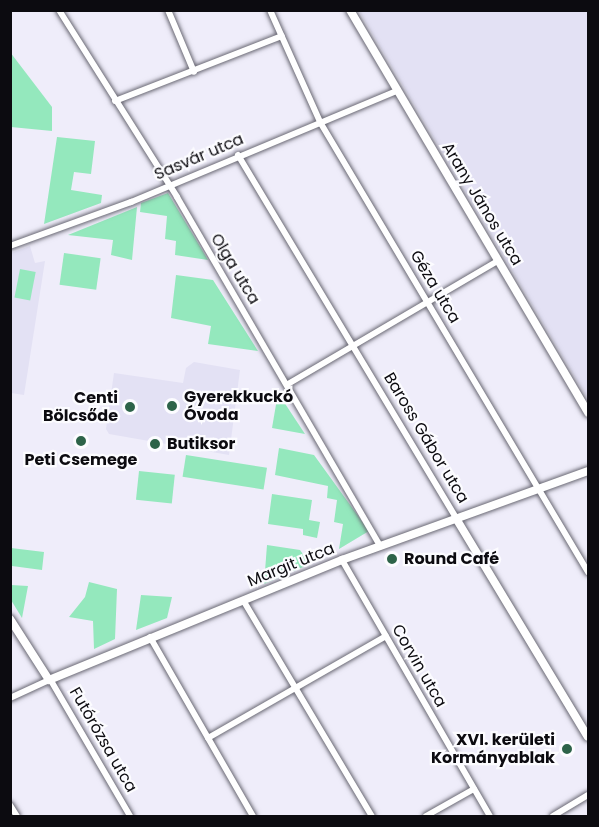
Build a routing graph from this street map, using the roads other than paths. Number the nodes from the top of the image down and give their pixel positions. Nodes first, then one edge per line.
1 (59, 10) edge
2 (168, 10) edge
3 (270, 10) edge
4 (350, 10) edge
5 (282, 36) junction
6 (194, 72) junction
7 (397, 92) junction
8 (115, 101) junction
9 (320, 122) junction
10 (238, 154) junction
11 (168, 186) junction
12 (10, 246) edge
13 (498, 261) junction
14 (427, 302) junction
15 (353, 345) junction
16 (288, 384) junction
17 (588, 413) edge
18 (588, 471) edge
19 (541, 490) junction
20 (457, 520) junction
21 (380, 546) junction
22 (342, 560) junction
23 (588, 572) edge
24 (243, 600) junction
25 (10, 619) edge
26 (386, 636) junction
27 (150, 637) junction
28 (50, 680) junction
29 (297, 687) junction
30 (10, 698) edge
31 (588, 736) edge
32 (208, 738) junction
33 (474, 789) junction
34 (588, 795) edge
35 (10, 806) edge
36 (17, 816) edge
37 (130, 816) edge
38 (253, 816) edge
39 (372, 816) edge
40 (426, 816) edge
41 (490, 816) edge
42 (553, 816) edge

1 - 8 street, Olga utca
2 - 6 street
3 - 5 street, Géza utca
4 - 7 street, Arany János utca
5 - 6 street
5 - 9 street, Géza utca
6 - 8 street
7 - 9 street, Sasvár utca
7 - 13 street, Arany János utca
8 - 11 street, Olga utca
9 - 10 street, Sasvár utca
9 - 14 street, Géza utca
10 - 11 street, Sasvár utca
10 - 15 street, Baross Gábor utca
11 - 12 street, Sasvár utca
11 - 16 street, Olga utca
13 - 14 street
13 - 17 street, Arany János utca
14 - 15 street
14 - 19 street, Géza utca
15 - 16 street
15 - 20 street, Baross Gábor utca
16 - 21 street, Olga utca
18 - 19 street, Margit utca
19 - 20 street, Margit utca
19 - 23 street, Géza utca
20 - 21 street, Margit utca
20 - 31 street, Baross Gábor utca
21 - 22 street, Margit utca
22 - 24 street, Margit utca
22 - 26 street, Corvin utca
24 - 27 street, Margit utca
24 - 29 street
25 - 28 street, Futórózsa utca
26 - 29 street
26 - 33 street, Corvin utca
27 - 28 street, Margit utca
27 - 32 street
28 - 30 street, Margit utca
28 - 37 street, Futórózsa utca
29 - 32 street
29 - 39 street
32 - 38 street
33 - 40 street
33 - 41 street, Corvin utca
34 - 42 street
35 - 36 street

